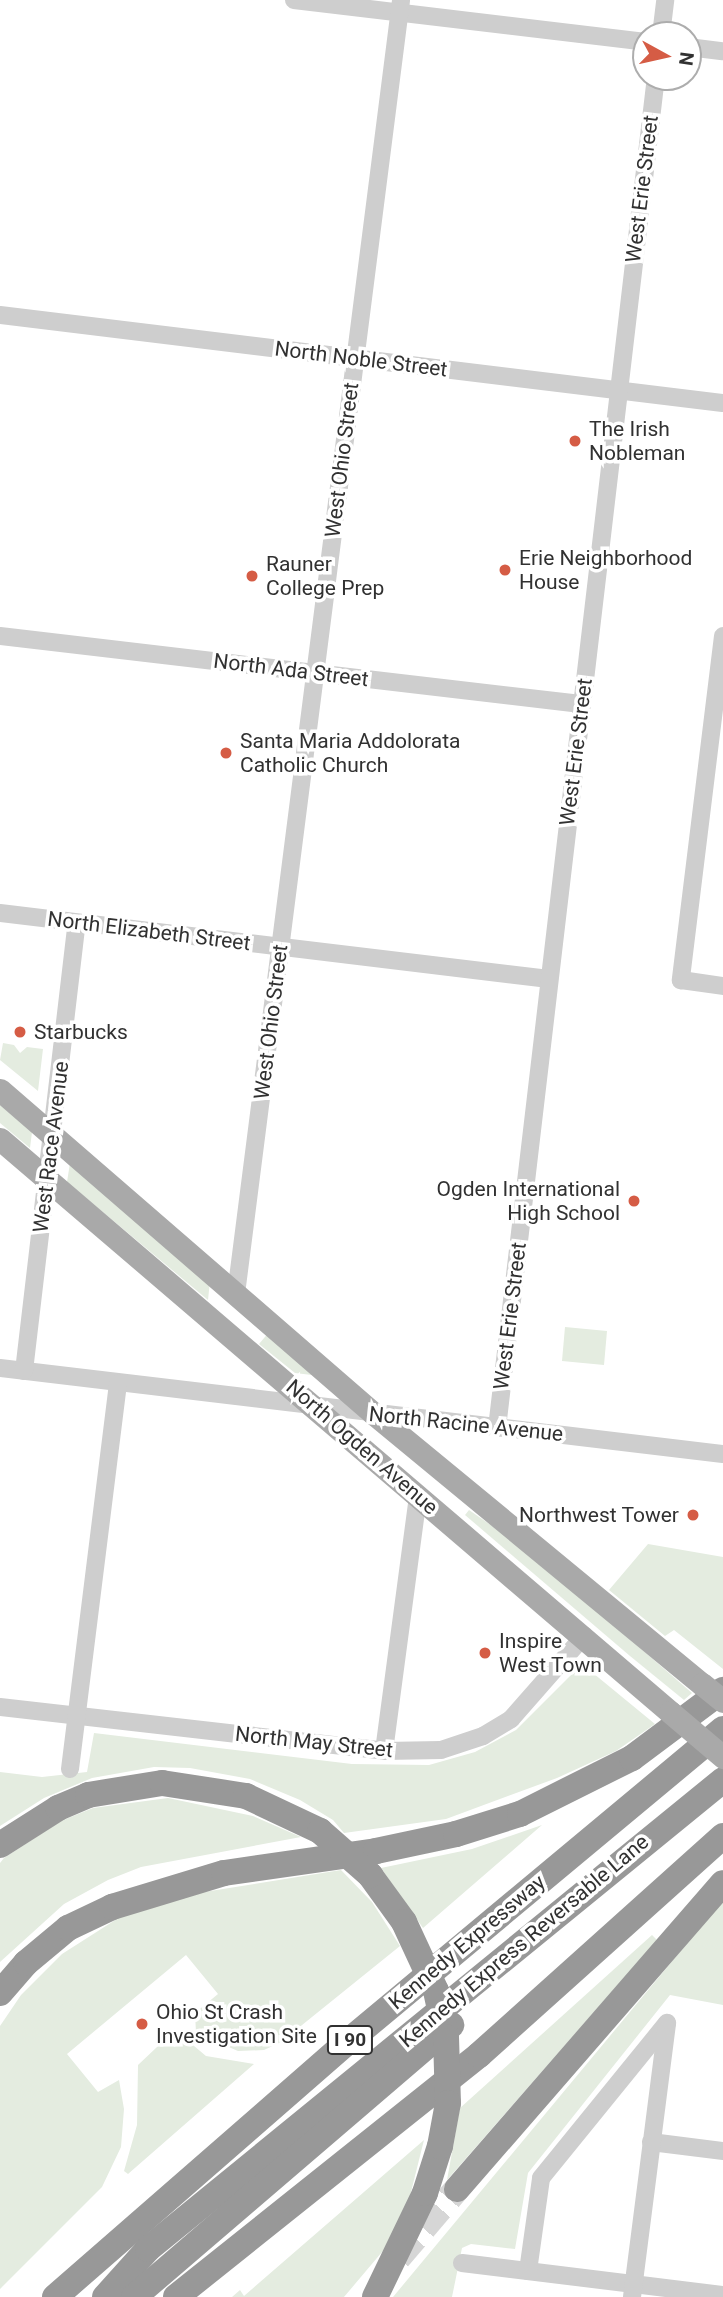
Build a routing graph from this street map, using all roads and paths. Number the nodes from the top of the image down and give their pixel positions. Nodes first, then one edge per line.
1 (294, 0) edge
2 (665, 0) edge
3 (400, 6) edge
4 (663, 21) edge
5 (632, 40) edge
6 (702, 49) edge
7 (723, 51) edge
8 (654, 91) edge
9 (0, 315) edge
10 (355, 358) junction
11 (618, 389) junction
12 (723, 402) edge
13 (0, 636) edge
14 (723, 636) edge
15 (315, 673) junction
16 (581, 704) junction
17 (0, 913) edge
18 (77, 923) junction
19 (280, 947) junction
20 (549, 979) junction
21 (723, 986) edge
22 (0, 1090) edge
23 (52, 1133) junction
24 (0, 1139) edge
25 (47, 1178) junction
26 (236, 1294) junction
27 (0, 1368) edge
28 (24, 1371) junction
29 (118, 1382) junction
30 (315, 1407) junction
31 (374, 1414) junction
32 (497, 1428) junction
33 (723, 1454) edge
34 (418, 1496) junction
35 (584, 1636) junction
36 (713, 1687) edge
37 (723, 1701) edge
38 (0, 1707) edge
39 (76, 1716) junction
40 (723, 1728) edge
41 (723, 1736) edge
42 (384, 1751) junction
43 (723, 1756) edge
44 (679, 1768) junction
45 (70, 1769) dead end
46 (723, 1780) edge
47 (698, 1800) junction
48 (723, 1836) edge
49 (0, 1845) edge
50 (723, 1883) edge
51 (0, 1993) edge
52 (651, 2142) junction
53 (723, 2151) edge
54 (457, 2189) tunnel mouth
55 (462, 2263) dead end
56 (527, 2271) junction
57 (633, 2291) edge
58 (723, 2295) edge
59 (55, 2297) edge
60 (105, 2297) edge
61 (134, 2297) edge
62 (176, 2297) edge
63 (375, 2297) edge

1 - 3 street
2 - 4 street
3 - 5 street
3 - 10 street, West Ohio Street
6 - 7 street
8 - 11 street, West Erie Street
9 - 10 street, North Noble Street
10 - 11 street, North Noble Street
10 - 15 street, West Ohio Street
11 - 12 street, North Noble Street
11 - 16 street, West Erie Street
13 - 15 street, North Ada Street
14 - 21 street
15 - 16 street, North Ada Street
15 - 19 street, West Ohio Street
16 - 20 street, West Erie Street
17 - 18 street, North Elizabeth Street
18 - 19 street, North Elizabeth Street
18 - 23 street, West Race Avenue
19 - 20 street, North Elizabeth Street
19 - 26 street, West Ohio Street
20 - 32 street, West Erie Street
22 - 23 main road, North Ogden Avenue
23 - 25 street, West Race Avenue
23 - 26 main road, North Ogden Avenue
24 - 25 main road, North Ogden Avenue
25 - 28 street, West Race Avenue
25 - 30 main road, North Ogden Avenue
26 - 31 main road, North Ogden Avenue
27 - 28 street, North Racine Avenue
28 - 29 street, North Racine Avenue
29 - 30 street, North Racine Avenue
29 - 39 street
30 - 31 street, North Racine Avenue
30 - 34 main road, North Ogden Avenue
31 - 32 street, North Racine Avenue
31 - 36 main road, North Ogden Avenue
32 - 33 street, North Racine Avenue
34 - 35 main road, North Ogden Avenue
34 - 42 street
35 - 42 street, North May Street
35 - 43 main road, North Ogden Avenue, bridge
36 - 37 main road, North Ogden Avenue, bridge
36 - 51 highway
38 - 39 street, North May Street
39 - 42 street, North May Street
39 - 45 street
40 - 44 highway, Kennedy Expressway / I 90
41 - 44 highway, I 90
44 - 59 highway, Kennedy Expressway / I 90
46 - 47 highway, Kennedy Express Reversable Lane / I 90
47 - 60 highway, Kennedy Express Reversable Lane / I 90
47 - 61 highway, I 90
48 - 62 highway
49 - 63 highway, bridge
50 - 54 highway
52 - 53 street
52 - 56 street
52 - 57 street
55 - 56 street
56 - 57 street
57 - 58 street

